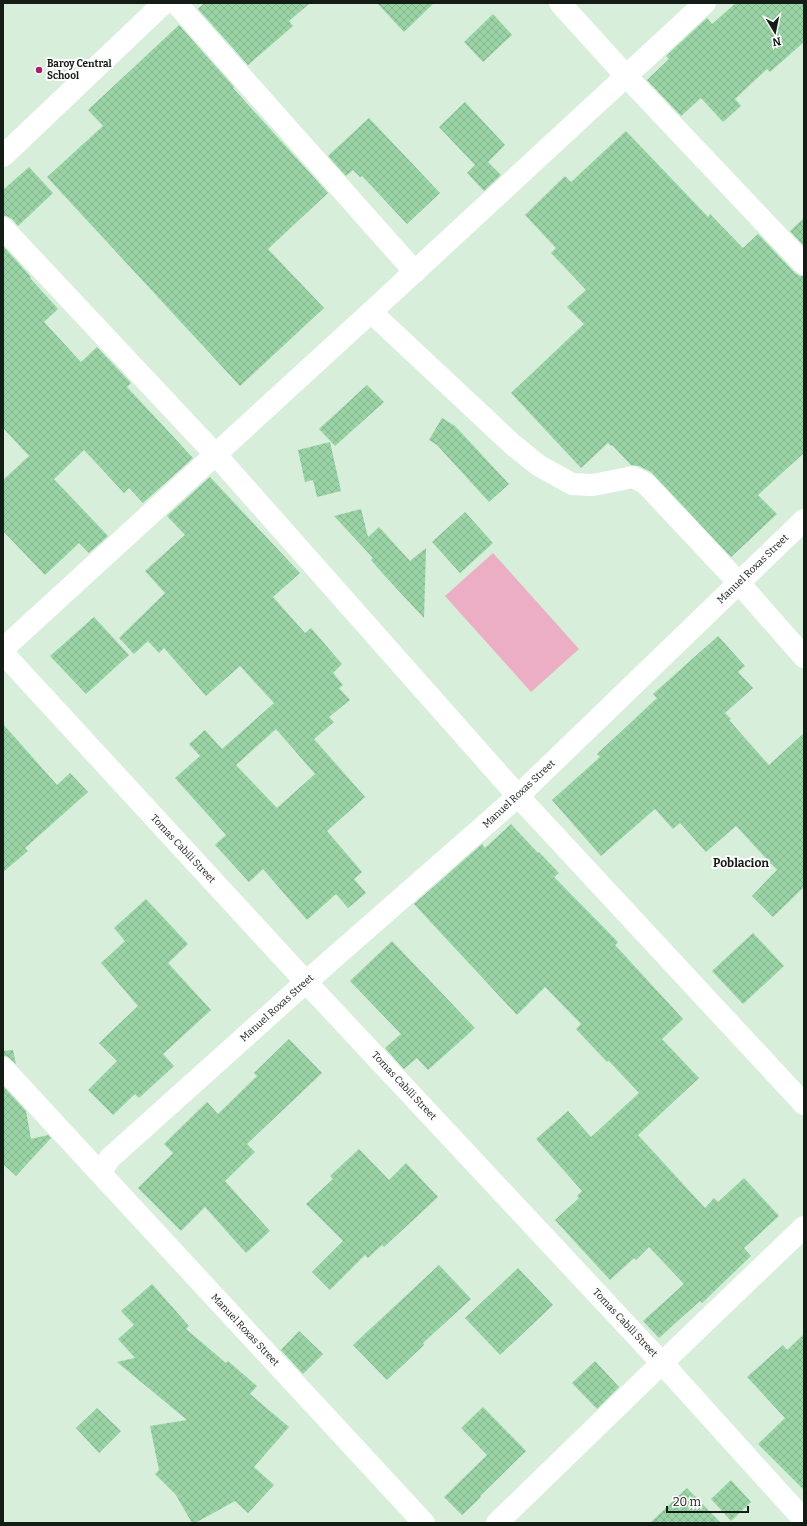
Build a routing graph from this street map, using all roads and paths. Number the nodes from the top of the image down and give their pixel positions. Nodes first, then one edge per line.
1 (164, 3) edge
2 (176, 3) edge
3 (560, 3) edge
4 (705, 3) edge
5 (627, 77) junction
6 (3, 156) edge
7 (3, 228) edge
8 (804, 264) edge
9 (415, 272) junction
10 (371, 312) junction
11 (216, 455) junction
12 (804, 520) edge
13 (739, 583) junction
14 (3, 649) edge
15 (3, 653) edge
16 (804, 657) edge
17 (518, 796) junction
18 (306, 982) junction
19 (3, 1068) edge
20 (804, 1104) edge
21 (100, 1173) junction
22 (804, 1227) edge
23 (662, 1363) junction
24 (804, 1520) edge
25 (424, 1523) edge
26 (497, 1523) edge

1 - 6 street
2 - 9 street
3 - 5 street
4 - 5 street
5 - 8 street
5 - 9 street
7 - 11 street
9 - 10 street
10 - 11 street
10 - 13 street
11 - 14 street
11 - 17 street
12 - 13 street, Manuel Roxas Street
13 - 16 street
13 - 17 street, Manuel Roxas Street
15 - 18 street, Tomas Cabili Street
17 - 18 street, Manuel Roxas Street
17 - 20 street
18 - 21 street, Manuel Roxas Street
18 - 23 street, Tomas Cabili Street
19 - 21 street
21 - 25 street, Manuel Roxas Street
22 - 23 street
23 - 24 street, Tomas Cabili Street
23 - 26 street

